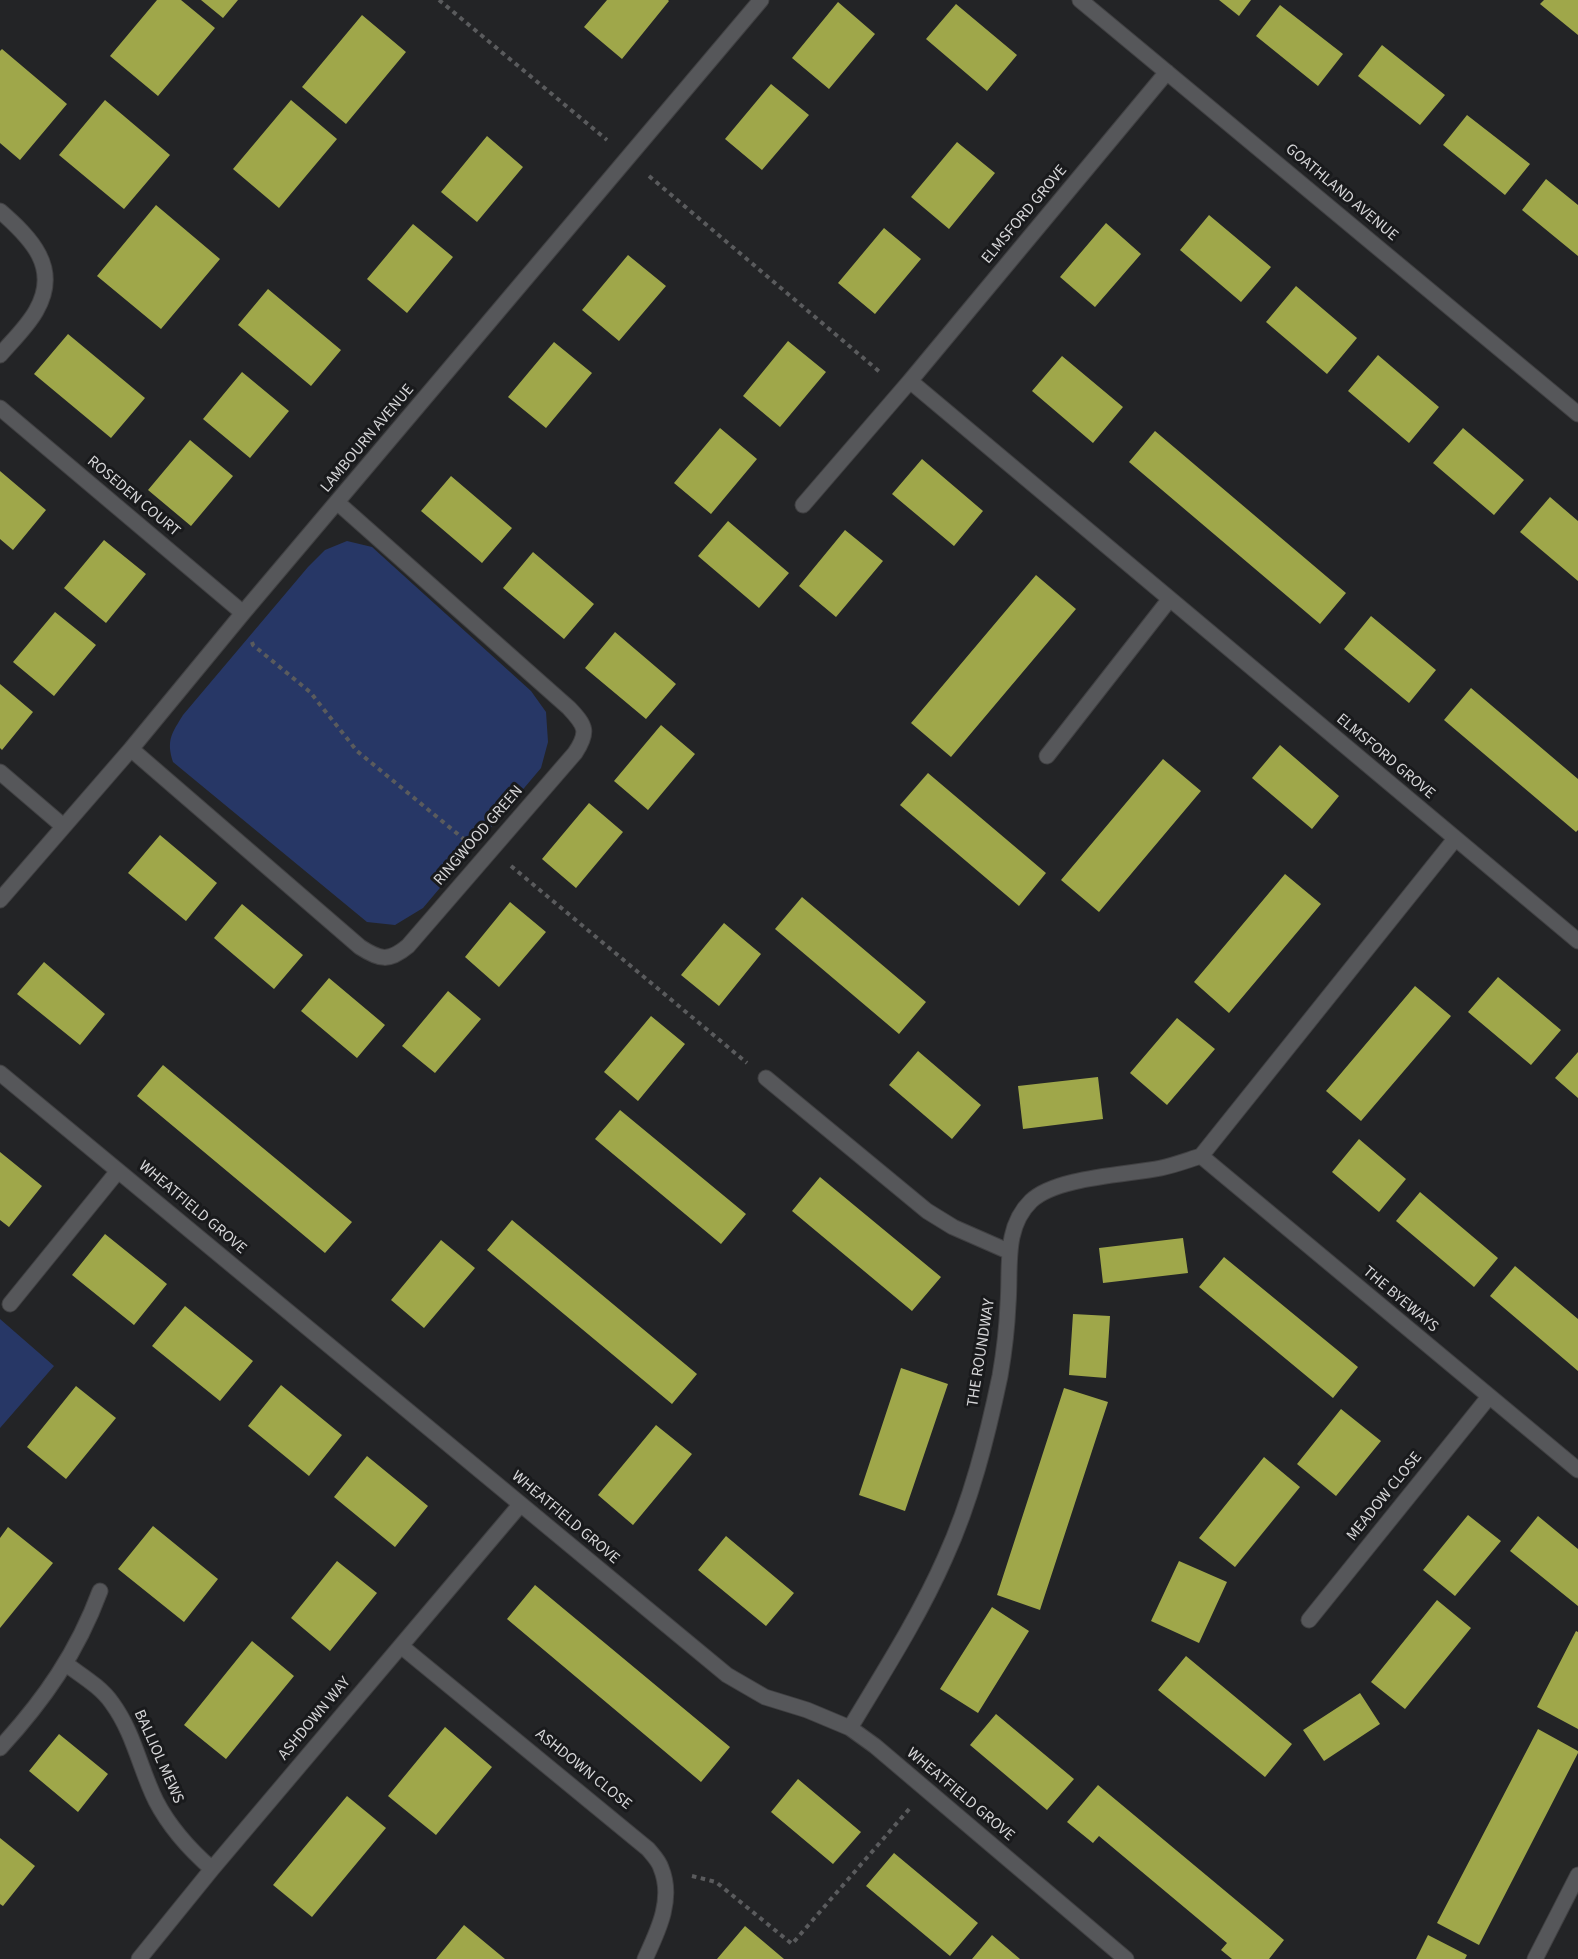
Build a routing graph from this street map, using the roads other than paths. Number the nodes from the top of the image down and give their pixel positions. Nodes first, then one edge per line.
1 (761, 0) edge
2 (1080, 0) edge
3 (1167, 72) junction
4 (0, 211) edge
5 (0, 355) edge
6 (910, 381) junction
7 (0, 408) edge
8 (1578, 414) edge
9 (338, 503) junction
10 (803, 505) dead end
11 (1169, 600) junction
12 (243, 613) junction
13 (130, 749) junction
14 (1047, 756) dead end
15 (0, 772) edge
16 (63, 826) junction
17 (1455, 839) junction
18 (0, 900) edge
19 (1578, 941) edge
20 (0, 1073) edge
21 (766, 1078) dead end
22 (1201, 1156) junction
23 (118, 1170) junction
24 (1010, 1252) junction
25 (10, 1304) dead end
26 (1488, 1398) junction
27 (1578, 1470) edge
28 (520, 1505) junction
29 (100, 1591) dead end
30 (1309, 1620) dead end
31 (401, 1646) junction
32 (66, 1664) junction
33 (850, 1728) junction
34 (0, 1748) edge
35 (212, 1869) junction
36 (1578, 1875) edge
37 (139, 1959) edge
38 (645, 1959) edge
39 (1126, 1959) edge
40 (1535, 1959) edge

1 - 9 street, LAMBOURN AVENUE
2 - 3 street, GOATHLAND AVENUE
3 - 6 street, ELMSFORD GROVE
3 - 8 street, GOATHLAND AVENUE
4 - 5 street
6 - 10 street, ELMSFORD GROVE
6 - 11 street, ELMSFORD GROVE
7 - 12 street, ROSEDEN COURT
9 - 12 street, LAMBOURN AVENUE
9 - 13 street, RINGWOOD GREEN
11 - 14 street
11 - 17 street, ELMSFORD GROVE
12 - 13 street, LAMBOURN AVENUE
13 - 16 street, LAMBOURN AVENUE
15 - 16 street
16 - 18 street, LAMBOURN AVENUE
17 - 19 street, ELMSFORD GROVE
17 - 22 street
20 - 23 street, WHEATFIELD GROVE
21 - 24 street
22 - 24 street
22 - 26 street, THE BYEWAYS
23 - 25 street
23 - 28 street, WHEATFIELD GROVE
24 - 33 street, THE ROUNDWAY
26 - 27 street, THE BYEWAYS
26 - 30 street, MEADOW CLOSE
28 - 31 street, ASHDOWN WAY
28 - 33 street, WHEATFIELD GROVE
29 - 32 street
31 - 35 street, ASHDOWN WAY
31 - 38 street, ASHDOWN CLOSE
32 - 34 street
32 - 35 street, BALLIOL MEWS
33 - 39 street, WHEATFIELD GROVE
35 - 37 street, ASHDOWN WAY
36 - 40 street

